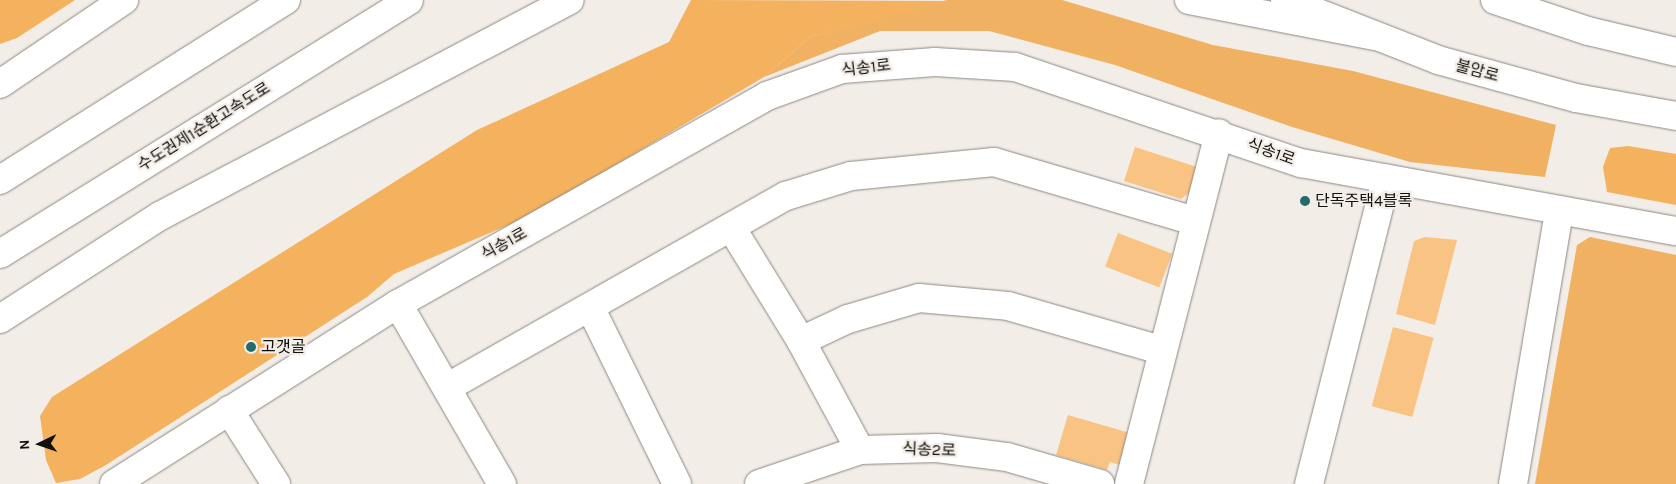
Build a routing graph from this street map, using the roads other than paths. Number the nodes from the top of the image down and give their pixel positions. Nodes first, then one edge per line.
1 (124, 0) edge
2 (286, 0) edge
3 (408, 0) edge
4 (569, 0) edge
5 (1189, 0) edge
6 (1285, 0) edge
7 (1495, 0) edge
8 (1375, 36) junction
9 (1676, 52) edge
10 (0, 84) edge
11 (1676, 116) edge
12 (1219, 133) junction
13 (0, 180) edge
14 (1386, 180) junction
15 (1559, 212) junction
16 (1195, 221) junction
17 (731, 227) junction
18 (1676, 231) edge
19 (0, 254) edge
20 (398, 304) junction
21 (591, 309) junction
22 (0, 319) edge
23 (802, 341) junction
24 (1160, 350) junction
25 (448, 387) junction
26 (230, 410) junction
27 (860, 450) junction
28 (114, 484) edge
29 (276, 484) edge
30 (502, 484) edge
31 (677, 484) edge
32 (759, 484) edge
33 (1100, 484) edge
34 (1129, 484) edge
35 (1309, 484) edge
36 (1513, 484) edge

1 - 10 main road
2 - 13 main road
3 - 19 main road, 수도권제1순환고속도로
4 - 22 main road
5 - 8 main road
6 - 8 main road, 불암로
7 - 9 main road
8 - 11 main road, 불암로
12 - 14 main road, 식송1로
12 - 16 main road
12 - 20 main road, 식송1로
14 - 15 main road, 식송1로
14 - 35 main road
15 - 18 main road, 식송1로
15 - 36 main road
16 - 17 main road
16 - 24 main road
17 - 21 main road
17 - 23 main road
20 - 25 main road
20 - 26 main road, 식송1로
21 - 25 main road
21 - 31 main road
23 - 24 main road
23 - 27 main road
24 - 34 main road
25 - 30 main road
26 - 28 main road, 식송1로
26 - 29 main road
27 - 32 main road, 식송2로
27 - 33 main road, 식송2로

